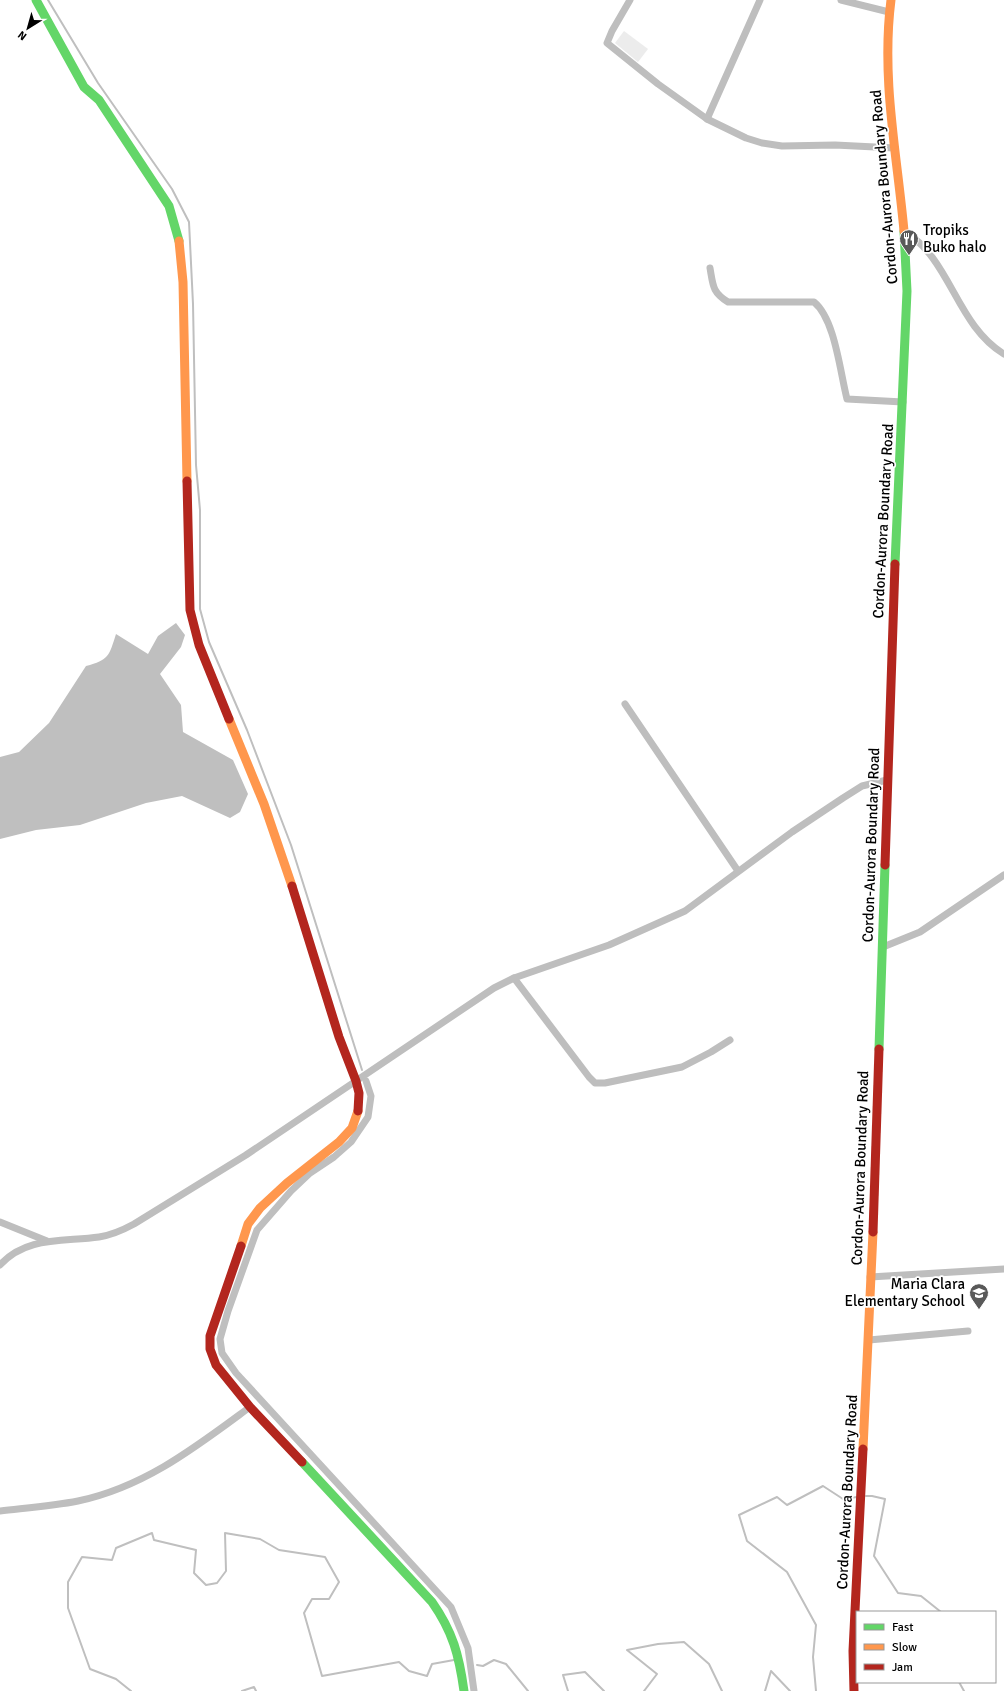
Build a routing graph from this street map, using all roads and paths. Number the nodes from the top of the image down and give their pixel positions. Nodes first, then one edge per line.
1 (36, 0) edge
2 (630, 0) edge
3 (760, 0) edge
4 (841, 0) edge
5 (891, 0) edge
6 (889, 12) junction
7 (707, 119) junction
8 (894, 148) junction
9 (904, 231) junction
10 (710, 268) dead end
11 (1004, 354) edge
12 (902, 402) junction
13 (625, 704) dead end
14 (887, 780) junction
15 (738, 871) junction
16 (1004, 875) edge
17 (883, 947) junction
18 (514, 978) junction
19 (730, 1040) dead end
20 (356, 1081) junction
21 (0, 1222) edge
22 (49, 1242) junction
23 (0, 1265) edge
24 (1004, 1269) edge
25 (870, 1277) junction
26 (968, 1331) dead end
27 (868, 1340) junction
28 (250, 1407) junction
29 (0, 1511) edge
30 (464, 1691) edge
31 (854, 1691) edge

1 - 20 street
2 - 7 street
3 - 7 street
4 - 6 street
5 - 6 street, Cordon-Aurora Boundary Road
6 - 8 street, Cordon-Aurora Boundary Road
7 - 8 street
8 - 9 street, Cordon-Aurora Boundary Road
9 - 11 street
9 - 12 street, Cordon-Aurora Boundary Road
10 - 12 street
12 - 14 street, Cordon-Aurora Boundary Road
13 - 15 street
14 - 15 street
14 - 17 street, Cordon-Aurora Boundary Road
15 - 18 street
16 - 17 street
17 - 25 street, Cordon-Aurora Boundary Road
18 - 19 street
18 - 20 street
20 - 22 street
20 - 28 street
21 - 22 street
22 - 23 street
24 - 25 street
25 - 27 street, Cordon-Aurora Boundary Road
26 - 27 street
27 - 31 street, Cordon-Aurora Boundary Road
28 - 29 street
28 - 30 street

